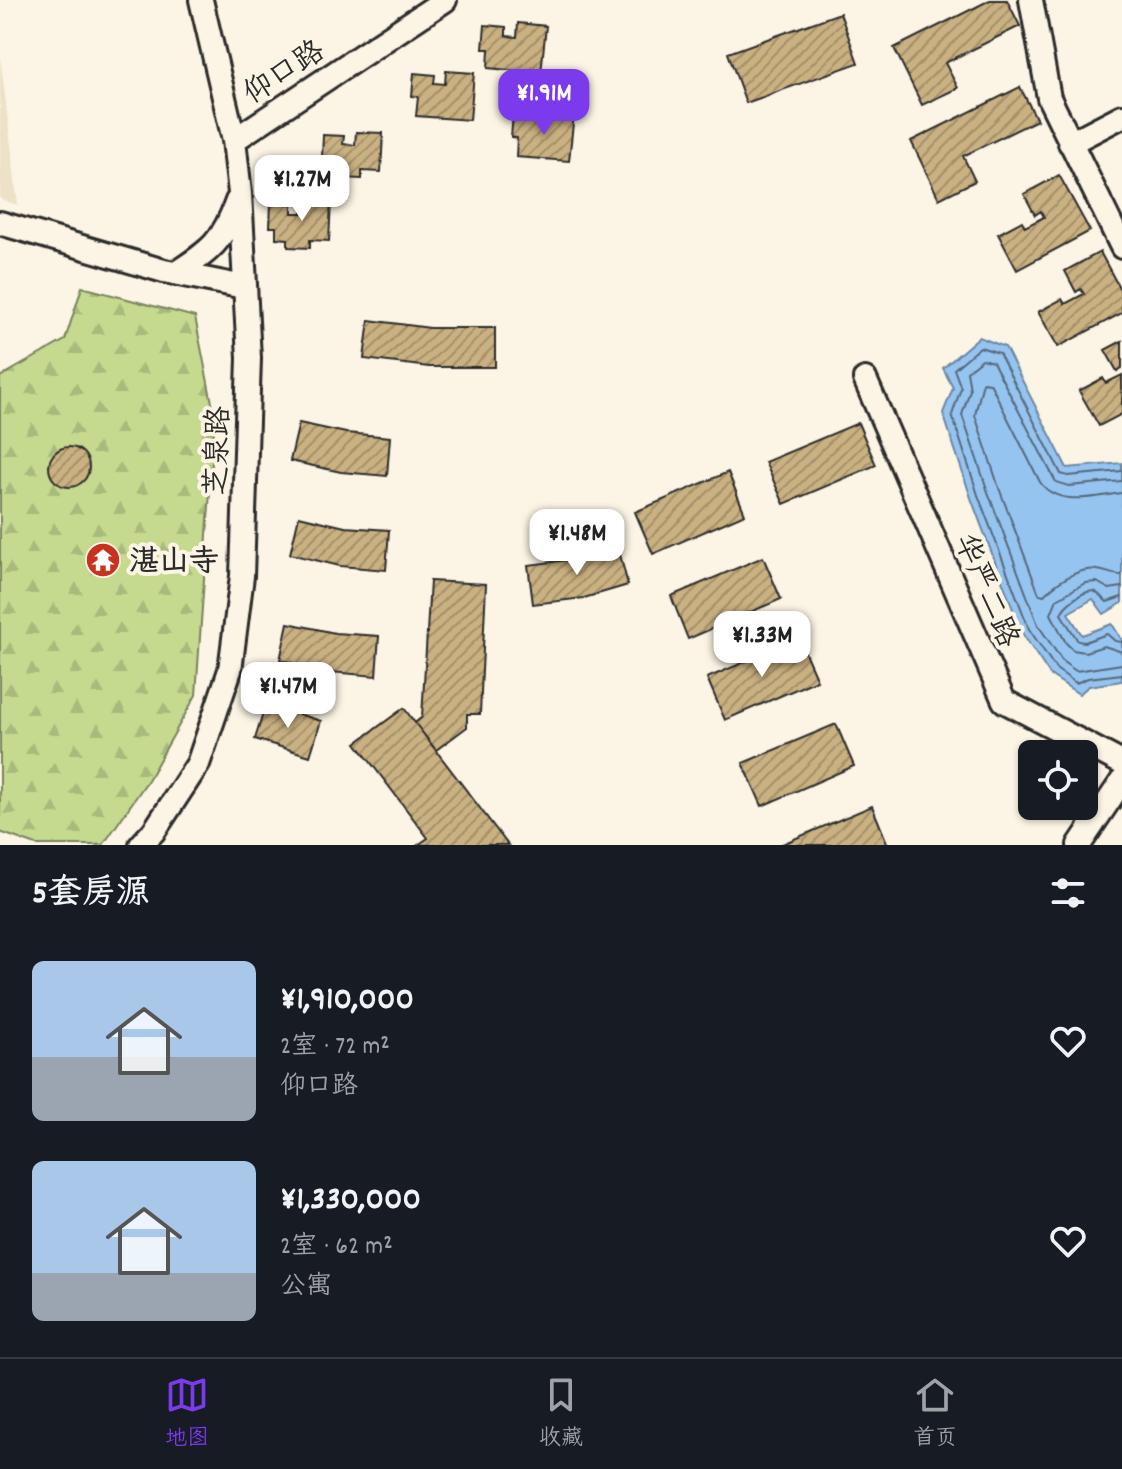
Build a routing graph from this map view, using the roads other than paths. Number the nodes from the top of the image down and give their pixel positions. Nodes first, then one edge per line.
1 (201, 0) edge
2 (445, 0) edge
3 (1031, 0) edge
4 (1122, 116) edge
5 (234, 140) junction
6 (1070, 143) junction
7 (240, 193) junction
8 (0, 223) edge
9 (1122, 247) edge
10 (176, 273) junction
11 (244, 287) junction
12 (865, 379) dead end
13 (1122, 763) edge
14 (1122, 781) edge
15 (141, 845) edge
16 (1079, 845) edge

1 - 5 street, 芝泉路
2 - 5 street, 仰口路
3 - 6 street
4 - 6 street
5 - 7 street, 芝泉路
6 - 9 street
7 - 10 street
7 - 11 street, 芝泉路
8 - 10 street
10 - 11 street
11 - 15 street, 芝泉路
12 - 13 street, 华严二路
14 - 16 street

